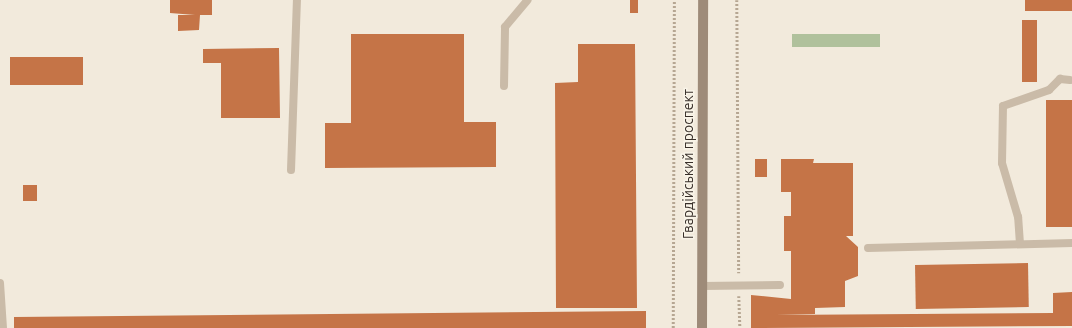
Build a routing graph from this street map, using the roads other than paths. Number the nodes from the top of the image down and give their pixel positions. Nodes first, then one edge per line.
1 (297, 0) edge
2 (528, 0) edge
3 (703, 0) edge
4 (1070, 80) dead end
5 (504, 86) dead end
6 (291, 170) dead end
7 (1072, 243) edge
8 (1020, 244) junction
9 (868, 248) dead end
10 (0, 282) edge
11 (780, 285) dead end
12 (702, 286) junction
13 (3, 328) edge
14 (702, 328) edge

1 - 6 lane
2 - 5 lane
3 - 12 main road, Гвардійський проспект
4 - 8 lane
7 - 8 lane
8 - 9 lane
10 - 13 lane
11 - 12 lane
12 - 14 main road, Гвардійський проспект

